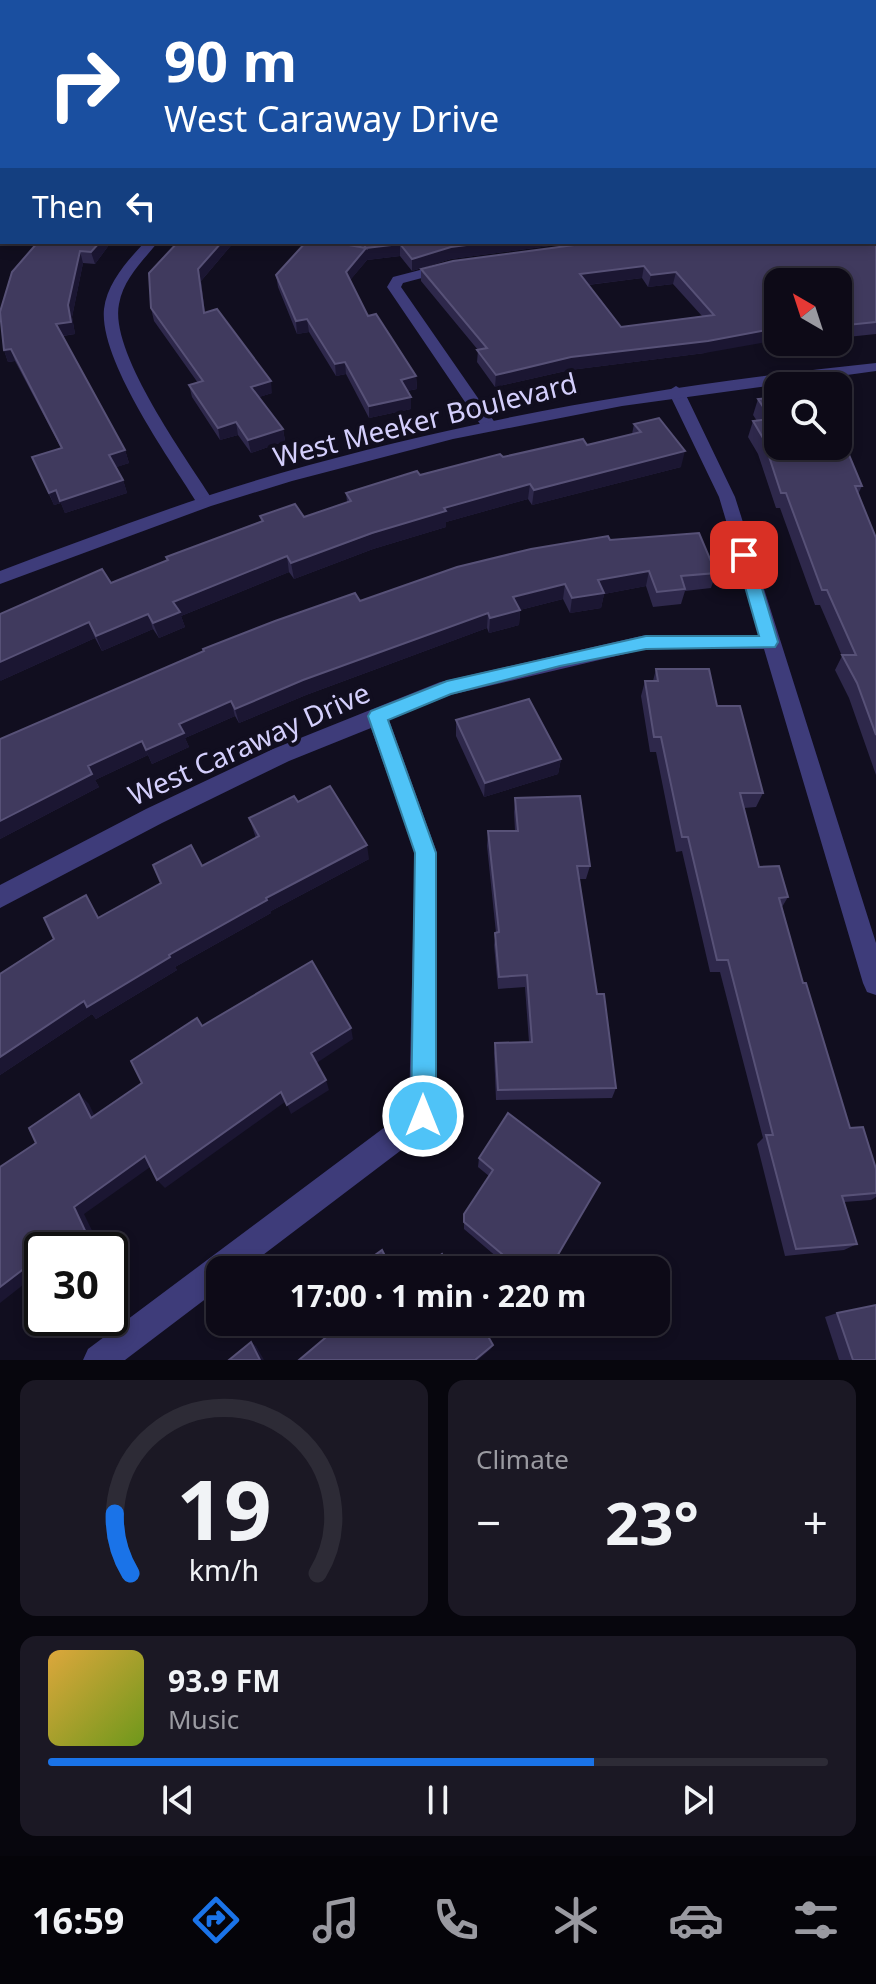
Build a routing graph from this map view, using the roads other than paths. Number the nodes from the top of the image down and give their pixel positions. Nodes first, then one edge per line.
1 (150, 244) edge
2 (466, 264) edge
3 (876, 367) edge
4 (676, 391) junction
5 (490, 427) junction
6 (205, 502) junction
7 (0, 578) edge
8 (769, 642) junction
9 (377, 716) junction
10 (0, 897) edge
11 (876, 983) edge
12 (99, 1360) edge

1 - 6 street
2 - 5 street
3 - 4 street, West Meeker Boulevard
4 - 5 street, West Meeker Boulevard
4 - 8 street
5 - 6 street, West Meeker Boulevard
6 - 7 street, West Meeker Boulevard
8 - 9 street, West Caraway Drive
8 - 11 street
9 - 10 street, West Caraway Drive
9 - 12 street

